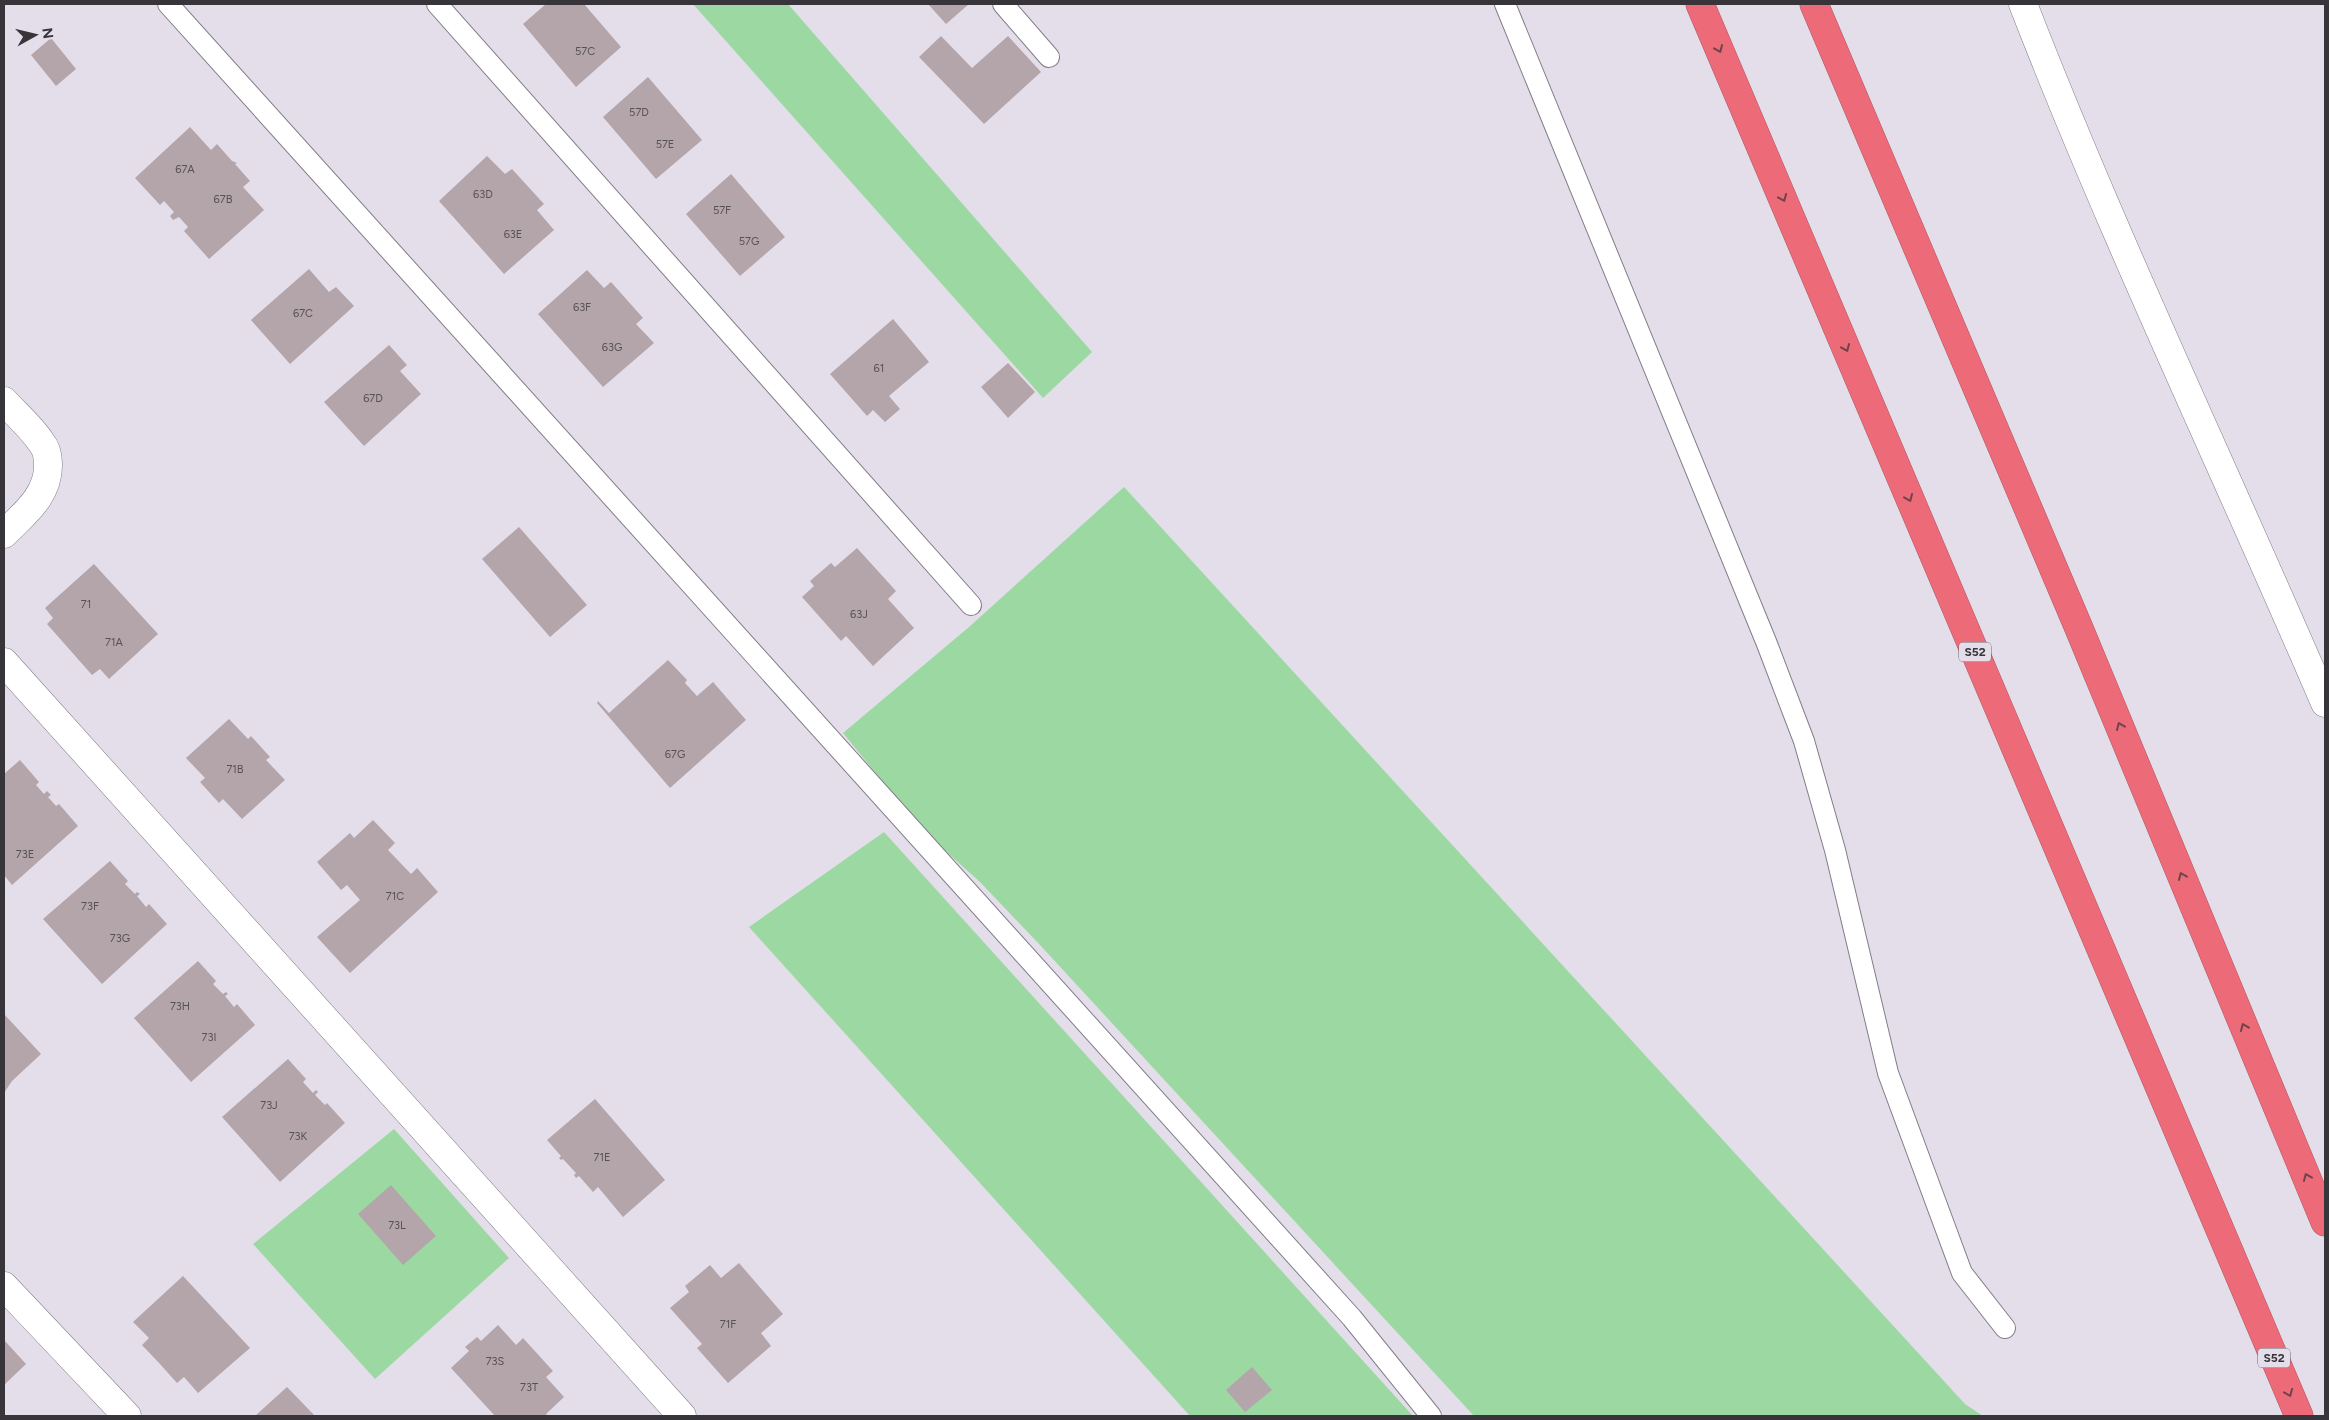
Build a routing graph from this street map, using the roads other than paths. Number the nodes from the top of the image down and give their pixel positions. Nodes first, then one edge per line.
1 (168, 4) edge
2 (438, 4) edge
3 (1003, 4) edge
4 (1505, 4) edge
5 (1700, 4) edge
6 (1814, 4) edge
7 (2023, 4) edge
8 (1049, 57) dead end
9 (4, 401) edge
10 (4, 534) edge
11 (971, 605) dead end
12 (4, 662) edge
13 (2325, 703) edge
14 (2325, 1222) edge
15 (4, 1286) edge
16 (2005, 1328) dead end
17 (127, 1416) edge
18 (682, 1416) edge
19 (1431, 1416) edge
20 (2299, 1416) edge

1 - 19 lane
2 - 11 lane
3 - 8 lane
4 - 16 lane
5 -> 20 highway, S52
14 -> 6 highway
7 - 13 street
9 - 10 street
12 - 18 street
15 - 17 street

